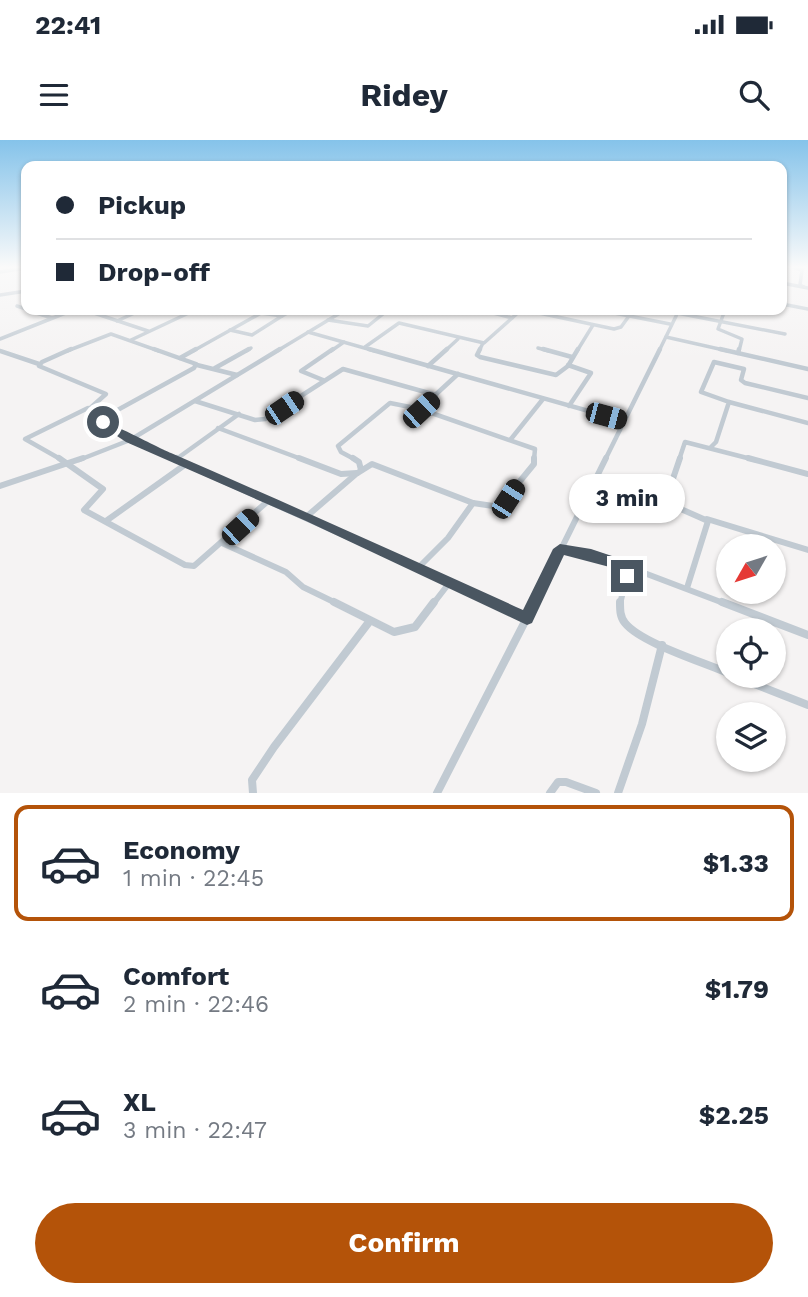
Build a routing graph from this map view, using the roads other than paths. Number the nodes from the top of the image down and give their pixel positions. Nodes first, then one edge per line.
1 (787, 305) edge
2 (17, 306) dead end
3 (21, 308) edge
4 (808, 309) edge
5 (43, 315) edge
6 (60, 315) edge
7 (100, 315) edge
8 (130, 315) edge
9 (184, 315) edge
10 (260, 315) edge
11 (276, 315) edge
12 (336, 315) edge
13 (382, 315) edge
14 (507, 315) edge
15 (546, 315) edge
16 (625, 315) edge
17 (676, 315) edge
18 (695, 315) edge
19 (723, 315) edge
20 (282, 316) joint
21 (512, 316) joint
22 (629, 316) junction
23 (52, 318) junction
24 (328, 320) junction
25 (117, 321) junction
26 (720, 321) junction
27 (670, 324) junction
28 (593, 325) junction
29 (230, 330) junction
30 (147, 331) junction
31 (307, 332) junction
32 (785, 334) dead end
33 (666, 337) junction
34 (0, 339) edge
35 (458, 339) junction
36 (131, 340) junction
37 (344, 342) junction
38 (483, 343) junction
39 (365, 347) junction
40 (251, 348) dead end
41 (538, 348) dead end
42 (0, 351) edge
43 (738, 353) junction
44 (572, 356) junction
45 (180, 358) junction
46 (40, 365) junction
47 (197, 365) junction
48 (568, 365) junction
49 (428, 366) junction
50 (215, 368) junction
51 (808, 369) edge
52 (458, 374) junction
53 (237, 375) junction
54 (323, 380) junction
55 (436, 395) junction
56 (808, 398) edge
57 (543, 399) junction
58 (195, 400) junction
59 (729, 402) junction
60 (569, 406) junction
61 (88, 408) junction
62 (421, 410) junction
63 (239, 414) junction
64 (103, 418) junction
65 (624, 421) junction
66 (808, 423) edge
67 (218, 428) junction
68 (511, 439) junction
69 (130, 440) junction
70 (711, 447) junction
71 (175, 460) junction
72 (69, 464) junction
73 (186, 464) junction
74 (360, 471) junction
75 (808, 474) edge
76 (0, 486) edge
77 (268, 501) junction
78 (473, 503) junction
79 (306, 517) junction
80 (707, 519) junction
81 (106, 521) junction
82 (222, 543) junction
83 (560, 549) junction
84 (808, 550) edge
85 (419, 567) junction
86 (628, 567) junction
87 (450, 582) junction
88 (687, 588) junction
89 (527, 618) junction
90 (369, 622) junction
91 (808, 635) edge
92 (662, 645) junction
93 (716, 668) edge
94 (765, 688) edge
95 (808, 705) edge
96 (253, 793) edge
97 (437, 793) edge
98 (550, 793) edge
99 (596, 793) edge
100 (618, 793) edge

1 - 4 street
2 - 3 street
5 - 23 street
6 - 23 street
7 - 25 street
8 - 25 street
9 - 30 street
10 - 29 street
11 - 20 street
12 - 24 street
13 - 24 street
14 - 21 street
15 - 28 street
16 - 22 street
17 - 27 street
18 - 26 street
19 - 26 street
20 - 29 street
21 - 38 street
22 - 27 street
22 - 28 street
23 - 34 street
24 - 31 street
25 - 30 street
26 - 32 street
26 - 43 street
27 - 33 street
28 - 44 street
29 - 45 street
30 - 36 street
31 - 37 street
31 - 53 street
33 - 43 street
33 - 65 street
35 - 38 street
35 - 39 street
35 - 49 street
36 - 45 street
36 - 46 street
37 - 39 street
37 - 54 street
38 - 48 street
39 - 49 street
40 - 50 street
41 - 44 street
42 - 46 street
43 - 51 street
44 - 48 street
45 - 47 street
46 - 61 street
47 - 50 street
47 - 64 street
48 - 60 street
49 - 52 street
50 - 53 street
52 - 55 street
52 - 57 street
53 - 58 street
54 - 55 street
54 - 63 street
55 - 62 street
56 - 59 street
57 - 60 street
57 - 68 street
58 - 63 street
58 - 69 street
59 - 66 street
59 - 70 street
60 - 65 street
61 - 64 street
61 - 72 street
62 - 68 street
62 - 74 street
63 - 67 street
64 - 69 street
65 - 83 street
67 - 71 street
67 - 74 street
68 - 78 street
69 - 71 street
69 - 72 street
70 - 75 street
70 - 80 street
71 - 73 street
72 - 76 street
72 - 81 street
73 - 77 street
73 - 81 street
74 - 78 street
74 - 79 street
77 - 79 street
77 - 82 street
78 - 85 street
79 - 85 street
80 - 84 street
80 - 88 street
81 - 82 street
82 - 90 street
83 - 86 street
83 - 89 street
85 - 87 street
86 - 88 street
86 - 92 street
87 - 89 street
87 - 90 street
88 - 91 street
89 - 97 street
90 - 96 street
92 - 93 street
92 - 100 street
94 - 95 street
98 - 99 street

